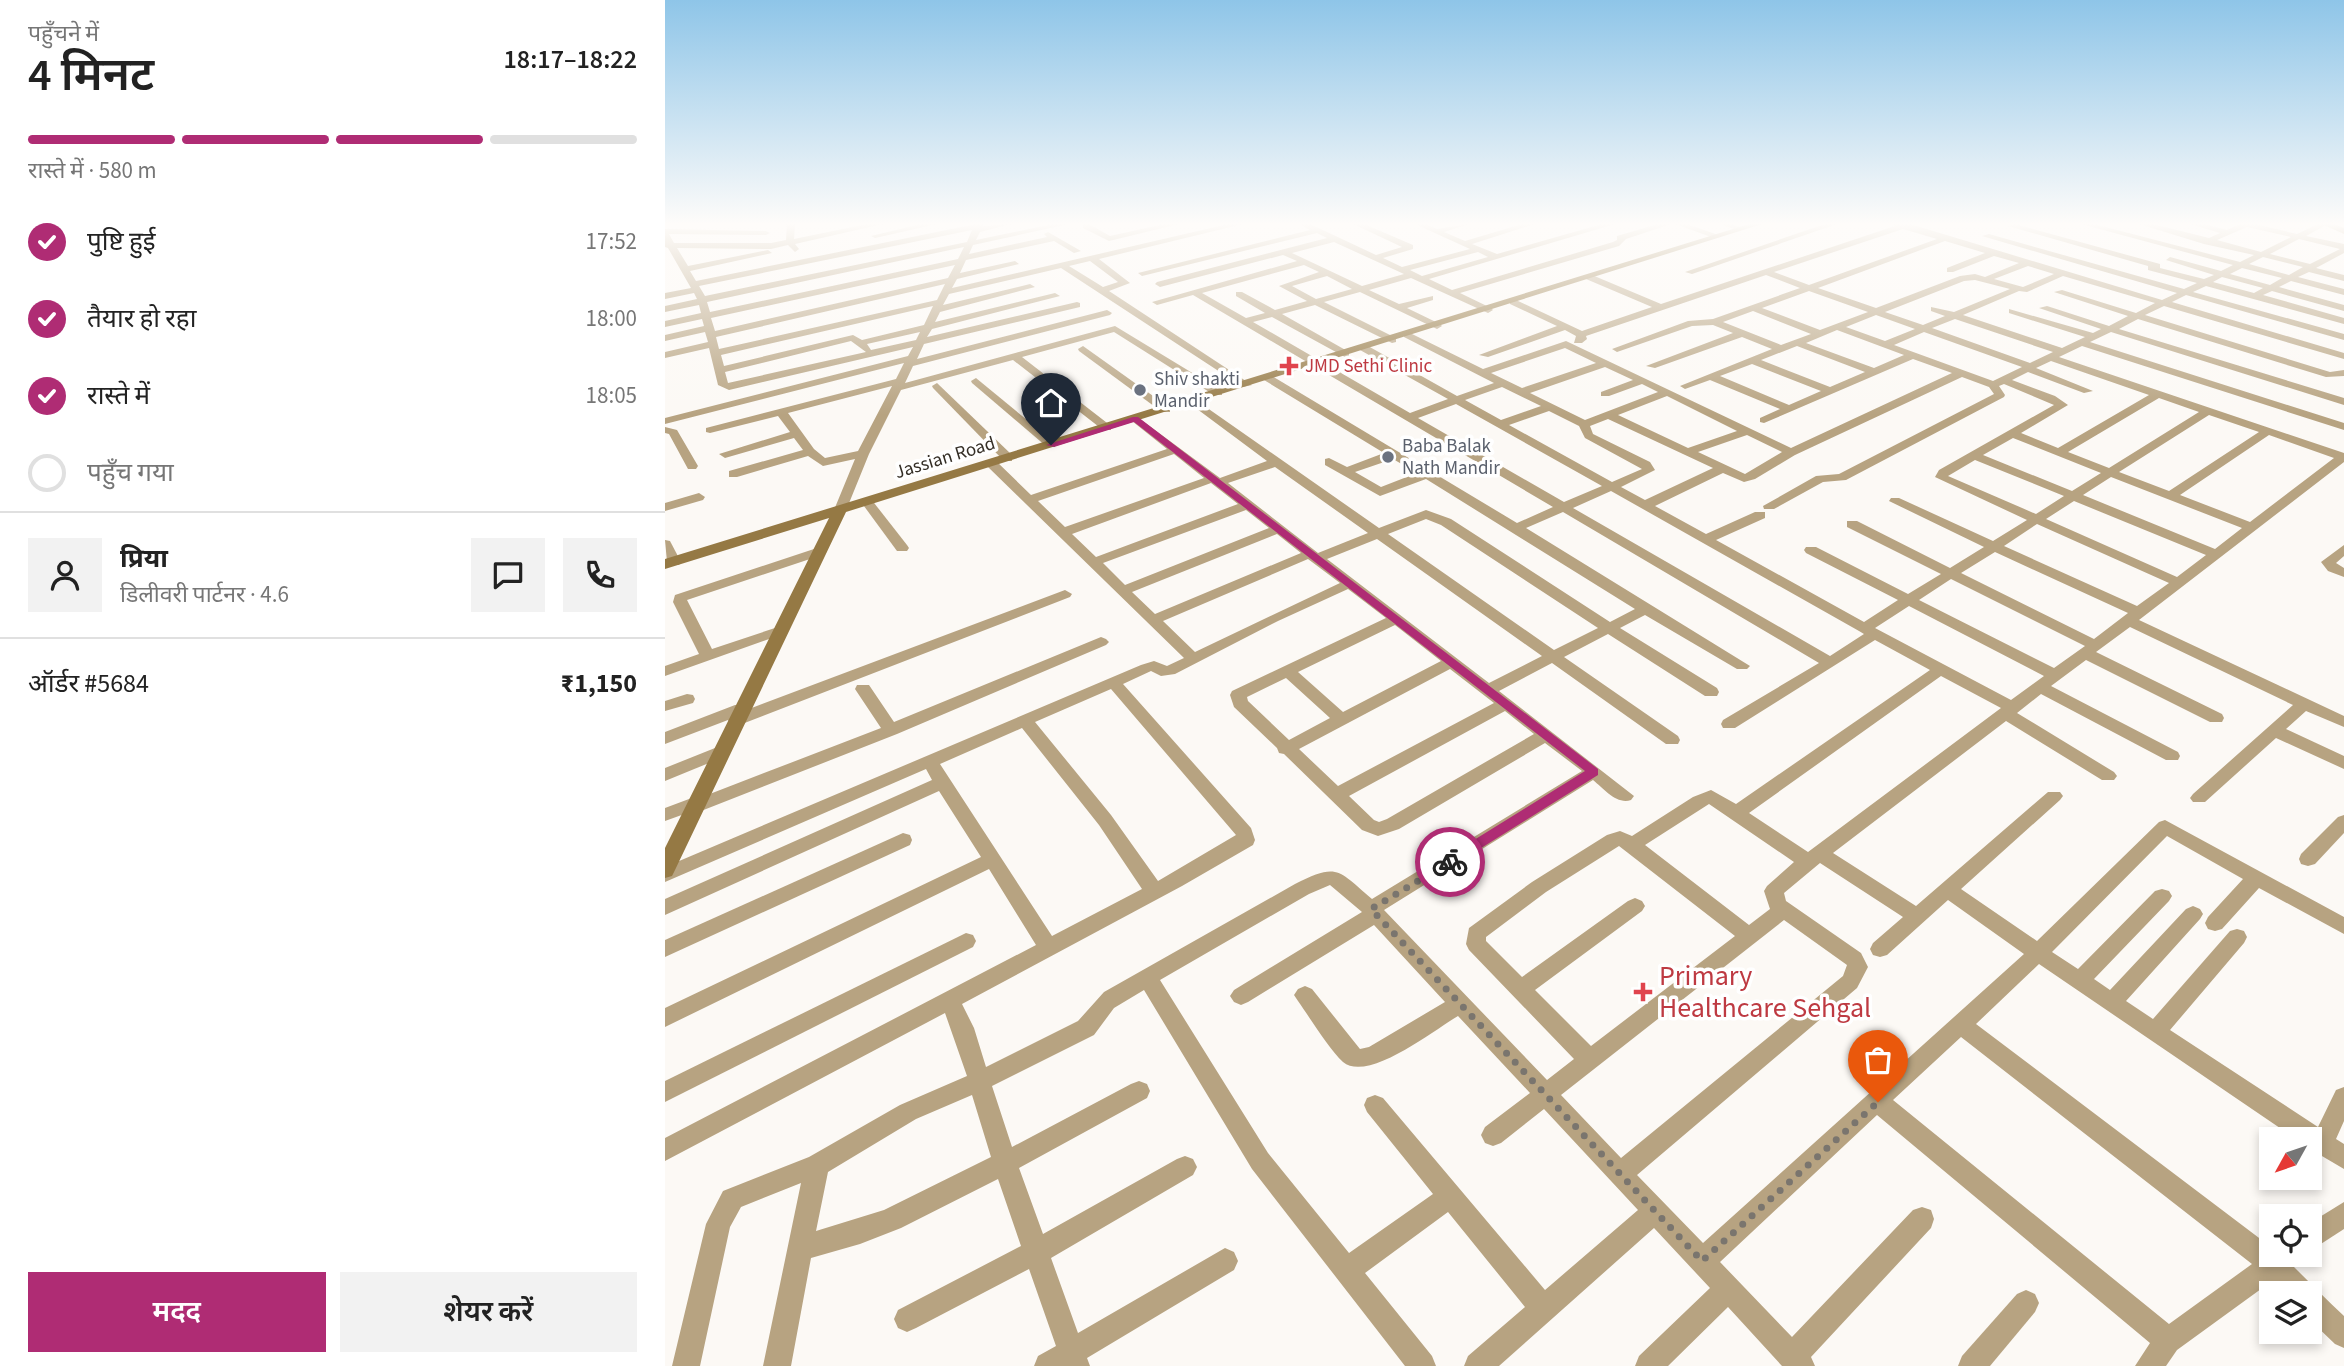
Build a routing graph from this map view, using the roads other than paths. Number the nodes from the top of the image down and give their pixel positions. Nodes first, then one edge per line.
1 (696, 288) edge
2 (716, 288) edge
3 (733, 288) edge
4 (863, 288) edge
5 (909, 288) edge
6 (948, 288) edge
7 (988, 288) edge
8 (1026, 288) edge
9 (1096, 288) edge
10 (1111, 288) edge
11 (1210, 288) edge
12 (1287, 288) edge
13 (1365, 288) edge
14 (1440, 288) edge
15 (1469, 288) edge
16 (1558, 288) edge
17 (1613, 288) edge
18 (1721, 288) edge
19 (1808, 288) joint
20 (1939, 288) edge
21 (2008, 288) edge
22 (2032, 288) edge
23 (2112, 288) edge
24 (2166, 288) edge
25 (2195, 288) edge
26 (2226, 288) edge
27 (2271, 288) joint
28 (2323, 288) edge
29 (1360, 289) junction
30 (2015, 290) junction
31 (1101, 291) junction
32 (1194, 292) junction
33 (2059, 292) dead end
34 (699, 293) junction
35 (1451, 293) junction
36 (2185, 293) junction
37 (1239, 294) dead end
38 (2344, 294) edge
39 (665, 296) edge
40 (1055, 296) dead end
41 (2255, 296) junction
42 (1430, 298) dead end
43 (941, 302) junction
44 (1157, 302) dead end
45 (1314, 302) junction
46 (1513, 302) junction
47 (2163, 303) junction
48 (2329, 304) junction
49 (1077, 305) dead end
50 (1399, 307) junction
51 (1659, 307) junction
52 (1753, 308) junction
53 (2044, 308) dead end
54 (2344, 308) edge
55 (665, 309) edge
56 (1934, 309) dead end
57 (1488, 310) junction
58 (2012, 311) dead end
59 (1107, 313) dead end
60 (1273, 313) junction
61 (1876, 313) junction
62 (2314, 313) junction
63 (1955, 316) junction
64 (2137, 316) junction
65 (2344, 321) edge
66 (1243, 322) junction
67 (1714, 322) junction
68 (665, 324) edge
69 (1437, 326) junction
70 (927, 327) junction
71 (1565, 327) junction
72 (1837, 327) junction
73 (1923, 329) junction
74 (2111, 329) junction
75 (711, 332) junction
76 (1581, 334) junction
77 (1743, 334) junction
78 (1821, 334) junction
79 (1407, 335) junction
80 (2094, 337) junction
81 (2344, 337) edge
82 (665, 338) edge
83 (1392, 340) junction
84 (861, 343) junction
85 (1798, 343) junction
86 (2082, 343) junction
87 (917, 344) junction
88 (1566, 345) junction
89 (1885, 345) junction
90 (1364, 348) junction
91 (1083, 349) dead end
92 (1616, 349) dead end
93 (1781, 349) junction
94 (2063, 352) junction
95 (871, 354) junction
96 (1345, 354) junction
97 (665, 355) edge
98 (1483, 355) dead end
99 (1913, 355) junction
100 (1014, 356) junction
101 (2343, 356) edge
102 (2050, 358) junction
103 (1752, 360) junction
104 (910, 361) junction
105 (1317, 363) junction
106 (1605, 363) junction
107 (1651, 366) dead end
108 (2029, 368) junction
109 (720, 370) junction
110 (1875, 372) junction
111 (1482, 373) junction
112 (1962, 373) junction
113 (2344, 373) edge
114 (1710, 376) junction
115 (1268, 378) junction
116 (976, 381) dead end
117 (1641, 381) junction
118 (1998, 382) junction
119 (1503, 383) junction
120 (899, 384) junction
121 (1247, 384) junction
122 (937, 386) dead end
123 (1685, 386) dead end
124 (1830, 391) junction
125 (2088, 391) dead end
126 (1522, 393) junction
127 (1667, 393) junction
128 (1218, 394) junction
129 (1605, 394) dead end
130 (2158, 394) junction
131 (1456, 400) junction
132 (1193, 401) junction
133 (2344, 402) edge
134 (1550, 407) junction
135 (1789, 409) junction
136 (1165, 410) junction
137 (2208, 411) junction
138 (781, 412) junction
139 (1608, 415) junction
140 (1409, 417) junction
141 (1136, 419) junction
142 (665, 421) edge
143 (1764, 421) dead end
144 (1500, 424) junction
145 (1584, 424) junction
146 (728, 426) junction
147 (1107, 428) junction
148 (2344, 428) edge
149 (665, 430) edge
150 (710, 430) dead end
151 (1747, 430) junction
152 (2268, 432) junction
153 (2011, 433) junction
154 (797, 434) junction
155 (1051, 445) junction
156 (743, 449) junction
157 (1175, 450) junction
158 (810, 452) junction
159 (1686, 452) junction
160 (1791, 452) junction
161 (2059, 453) junction
162 (725, 454) dead end
163 (863, 454) junction
164 (1394, 454) junction
165 (1973, 455) junction
166 (2344, 457) edge
167 (1008, 458) junction
168 (1276, 462) junction
169 (1329, 462) dead end
170 (991, 463) junction
171 (692, 466) dead end
172 (1721, 469) junction
173 (1345, 472) junction
174 (2111, 473) junction
175 (733, 474) dead end
176 (1427, 474) junction
177 (1215, 481) junction
178 (1614, 487) junction
179 (2074, 496) junction
180 (2170, 496) junction
181 (699, 498) dead end
182 (1031, 499) junction
183 (1895, 500) dead end
184 (867, 502) junction
185 (1246, 505) junction
186 (1646, 505) junction
187 (665, 508) edge
188 (1564, 508) junction
189 (840, 510) junction
190 (2036, 520) junction
191 (1852, 524) dead end
192 (2252, 527) junction
193 (1516, 528) junction
194 (1277, 529) junction
195 (1065, 532) junction
196 (1379, 532) junction
197 (1706, 539) junction
198 (665, 544) edge
199 (1994, 546) junction
200 (902, 548) dead end
201 (2344, 549) edge
202 (1811, 550) dead end
203 (820, 551) junction
204 (2216, 554) junction
205 (1312, 557) junction
206 (1094, 562) junction
207 (669, 563) edge
208 (2344, 573) edge
209 (1951, 574) junction
210 (2178, 582) junction
211 (1348, 584) junction
212 (1124, 590) junction
213 (1065, 594) dead end
214 (1909, 600) junction
215 (1645, 609) junction
216 (2133, 616) junction
217 (1396, 619) junction
218 (1153, 620) junction
219 (1609, 628) junction
220 (781, 630) junction
221 (1869, 631) junction
222 (1101, 642) dead end
223 (2090, 649) junction
224 (708, 656) junction
225 (1553, 657) junction
226 (1195, 660) junction
227 (1451, 662) junction
228 (1831, 663) junction
229 (1742, 666) dead end
230 (1941, 669) junction
231 (665, 671) edge
232 (1287, 671) junction
233 (2055, 675) junction
234 (1113, 682) junction
235 (2040, 687) junction
236 (863, 689) dead end
237 (1488, 691) junction
238 (1711, 692) dead end
239 (687, 699) dead end
240 (1505, 704) junction
241 (2304, 704) junction
242 (665, 706) edge
243 (2010, 711) junction
244 (738, 715) junction
245 (2216, 718) dead end
246 (1341, 719) junction
247 (1024, 720) junction
248 (2344, 722) edge
249 (1729, 724) dead end
250 (891, 730) junction
251 (2273, 730) junction
252 (1546, 735) junction
253 (665, 737) edge
254 (1672, 740) dead end
255 (1285, 749) junction
256 (720, 752) junction
257 (2172, 756) dead end
258 (930, 762) junction
259 (2344, 764) edge
260 (1594, 772) junction
261 (665, 775) edge
262 (2108, 776) dead end
263 (943, 782) junction
264 (1335, 796) junction
265 (1625, 796) dead end
266 (2055, 796) dead end
267 (2199, 798) dead end
268 (696, 804) junction
269 (1737, 812) junction
270 (665, 815) edge
271 (2344, 822) edge
272 (903, 840) dead end
273 (1632, 845) junction
274 (1814, 857) junction
275 (993, 859) junction
276 (2308, 859) dead end
277 (667, 862) edge
278 (665, 875) edge
279 (2256, 878) junction
280 (1948, 890) junction
281 (1154, 891) junction
282 (2162, 896) dead end
283 (1635, 906) dead end
284 (665, 907) edge
285 (1784, 909) junction
286 (1373, 912) junction
287 (2193, 914) dead end
288 (1917, 916) junction
289 (2215, 923) dead end
290 (2344, 926) edge
291 (1749, 936) junction
292 (2237, 937) dead end
293 (966, 941) dead end
294 (1048, 946) junction
295 (665, 949) edge
296 (1880, 949) dead end
297 (2038, 953) junction
298 (1148, 978) junction
299 (2079, 981) junction
300 (1520, 990) junction
301 (1305, 995) dead end
302 (1241, 996) dead end
303 (949, 999) junction
304 (2112, 1002) junction
305 (1459, 1004) junction
306 (665, 1018) edge
307 (1961, 1025) junction
308 (2155, 1032) junction
309 (1590, 1060) junction
310 (978, 1082) junction
311 (1139, 1091) dead end
312 (665, 1092) edge
313 (1544, 1096) junction
314 (2344, 1097) edge
315 (1878, 1102) junction
316 (1375, 1105) dead end
317 (2298, 1127) edge
318 (1493, 1135) dead end
319 (2322, 1143) joint
320 (665, 1150) edge
321 (2344, 1158) edge
322 (1005, 1163) junction
323 (817, 1166) junction
324 (1185, 1167) dead end
325 (1619, 1175) junction
326 (1450, 1196) junction
327 (1654, 1212) junction
328 (2344, 1214) edge
329 (1922, 1219) dead end
330 (2322, 1230) edge
331 (2259, 1244) edge
332 (801, 1248) junction
333 (1038, 1251) junction
334 (1225, 1261) dead end
335 (1702, 1261) junction
336 (2268, 1267) edge
337 (1347, 1270) junction
338 (1728, 1289) junction
339 (2026, 1303) dead end
340 (1543, 1309) junction
341 (2322, 1313) edge
342 (907, 1319) dead end
343 (2344, 1335) edge
344 (2168, 1341) junction
345 (1796, 1361) edge
346 (1065, 1362) edge
347 (686, 1366) edge
348 (777, 1366) edge
349 (1422, 1366) edge
350 (1478, 1366) edge
351 (1649, 1366) edge
352 (1972, 1366) edge
353 (2149, 1366) edge

1 - 34 street
2 - 34 street
3 - 34 street
4 - 75 street
5 - 75 street
6 - 43 street
7 - 43 street
8 - 43 street
9 - 31 street
10 - 31 street
11 - 32 street
12 - 45 street
13 - 29 street
14 - 35 street
15 - 35 street
16 - 46 street, Jassian Road
17 - 51 street
18 - 51 street
19 - 52 street
19 - 61 street
20 - 61 street
21 - 30 street
22 - 30 street
23 - 47 street
24 - 36 street
25 - 36 street
26 - 41 street
27 - 41 street
27 - 48 street
28 - 38 street
29 - 45 street
29 - 50 street
30 - 63 street
31 - 121 street
32 - 44 street
32 - 66 street
33 - 64 street
34 - 39 street
34 - 55 street
34 - 75 street
35 - 57 street
36 - 47 street
36 - 81 street
37 - 60 street
38 - 48 street
40 - 70 street
41 - 62 street
42 - 50 street
43 - 70 street
43 - 75 street
45 - 60 street
45 - 83 street
46 - 57 street, Jassian Road
46 - 71 street
47 - 64 street
47 - 101 street
48 - 54 street
48 - 62 street
49 - 87 street
50 - 69 street
51 - 76 street
52 - 67 street
52 - 78 street
53 - 74 street
56 - 63 street
57 - 69 street, Jassian Road
58 - 80 street
59 - 104 street
60 - 66 street
60 - 96 street
61 - 72 street
61 - 73 street
62 - 65 street
63 - 73 street
63 - 94 street
64 - 74 street
64 - 113 street
66 - 105 street
67 - 77 street
67 - 92 street
68 - 75 street
69 - 79 street, Jassian Road
70 - 84 street
70 - 87 street
71 - 76 street
71 - 98 street
72 - 78 street
72 - 89 street
73 - 89 street
73 - 108 street
74 - 80 street
74 - 133 street
75 - 82 street
75 - 97 street
75 - 109 street
76 - 88 street
77 - 93 street
77 - 107 street
78 - 85 street
79 - 83 street, Jassian Road
79 - 111 street
80 - 86 street
83 - 90 street, Jassian Road
84 - 95 street
84 - 109 street
85 - 93 street
85 - 110 street
86 - 94 street
86 - 148 street
87 - 95 street
87 - 104 street
88 - 106 street
88 - 111 street
89 - 99 street
90 - 96 street, Jassian Road
90 - 131 street
91 - 136 street
93 - 103 street
94 - 102 street
95 - 109 street
96 - 105 street, Jassian Road
99 - 110 street
99 - 112 street
100 - 120 street
100 - 128 street
100 - 147 street
102 - 108 street
102 - 130 street
103 - 114 street
103 - 124 street
104 - 120 street
104 - 142 street
105 - 115 street, Jassian Road
105 - 140 street
106 - 117 street
106 - 126 street
108 - 118 street
108 - 125 street
110 - 124 street
111 - 119 street
112 - 118 street
112 - 160 street
114 - 123 street
114 - 135 street
115 - 121 street, Jassian Road
115 - 164 street
116 - 155 street
117 - 127 street
117 - 129 street
118 - 153 street
118 - 197 street
119 - 126 street
119 - 131 street
120 - 138 street
120 - 163 street
121 - 128 street, Jassian Road
122 - 167 street
124 - 135 street
126 - 134 street
127 - 139 street
127 - 151 street
128 - 132 street, Jassian Road
130 - 137 street
130 - 161 street
131 - 140 street
131 - 144 street
132 - 136 street, Jassian Road
132 - 168 street
134 - 144 street
134 - 145 street
135 - 143 street
136 - 141 street, Jassian Road
137 - 152 street
137 - 174 street
138 - 146 street
138 - 154 street
139 - 145 street
139 - 159 street
140 - 188 street
141 - 147 street, Jassian Road
141 - 157 street
144 - 178 street
145 - 178 street
146 - 150 street
146 - 156 street
147 - 155 street, Jassian Road
149 - 171 street
151 - 159 street
151 - 160 street
152 - 166 street
152 - 180 street
153 - 161 street
153 - 165 street
154 - 156 street
154 - 158 street
155 - 167 street, Jassian Road
156 - 162 street
157 - 177 street
157 - 182 street
158 - 163 street
158 - 175 street
159 - 172 street
160 - 172 street
161 - 174 street
163 - 189 street
164 - 173 street
164 - 176 street
165 - 179 street
165 - 190 street
166 - 192 street
167 - 170 street, Jassian Road
168 - 177 street
168 - 196 street
169 - 173 street
170 - 182 street
170 - 184 street, Jassian Road
172 - 186 street
173 - 176 street
174 - 179 street
174 - 180 street
176 - 193 street
177 - 185 street
177 - 195 street
178 - 186 street
178 - 188 street
179 - 190 street
179 - 204 street
180 - 192 street
181 - 187 street
182 - 195 street
183 - 199 street
184 - 189 street, Jassian Road
184 - 200 street
185 - 194 street
185 - 206 street
186 - 197 street
188 - 193 street
188 - 228 street
189 - 203 street
189 - 207 street, Jassian Road
190 - 199 street
190 - 210 street
191 - 209 street
192 - 204 street
193 - 215 street
194 - 205 street
194 - 212 street
195 - 206 street
196 - 205 street
196 - 219 street
196 - 225 street
197 - 221 street
198 - 207 street
199 - 209 street
199 - 216 street
201 - 208 street
202 - 214 street
203 - 220 street
203 - 224 street
204 - 210 street
205 - 211 street
205 - 218 street
206 - 212 street
209 - 214 street
209 - 223 street
210 - 216 street
211 - 217 street
211 - 226 street
212 - 218 street
213 - 244 street
214 - 221 street
214 - 233 street
215 - 219 street
215 - 229 street
216 - 223 street
216 - 241 street
217 - 227 street
217 - 232 street
218 - 226 street
219 - 225 street
219 - 238 street
220 - 224 street
220 - 244 street
221 - 228 street
221 - 230 street
222 - 250 street
223 - 233 street
223 - 245 street
224 - 231 street
225 - 237 street
225 - 254 street
226 - 234 street
227 - 237 street
227 - 246 street
228 - 249 street
230 - 243 street
230 - 269 street
232 - 246 street
232 - 255 street
233 - 235 street
234 - 247 street
234 - 281 street
235 - 243 street
235 - 257 street
236 - 250 street
237 - 240 street
239 - 242 street
240 - 252 street
240 - 264 street
241 - 248 street
241 - 251 street
243 - 262 street
243 - 274 street
244 - 253 street
244 - 256 street
246 - 255 street
247 - 258 street
247 - 281 street
250 - 268 street
251 - 259 street
251 - 267 street
252 - 260 street
252 - 264 street
255 - 264 street
256 - 261 street
256 - 268 street
258 - 263 street
258 - 278 street
260 - 265 street
260 - 286 street
263 - 275 street
263 - 284 street
266 - 280 street
268 - 270 street
268 - 277 street
269 - 273 street
269 - 274 street
271 - 276 street
272 - 295 street
273 - 291 street
273 - 300 street
274 - 285 street
274 - 288 street
275 - 294 street
275 - 306 street
279 - 289 street
279 - 290 street
279 - 297 street
280 - 288 street
280 - 297 street
281 - 294 street
282 - 299 street
283 - 300 street
285 - 291 street
285 - 325 street
286 - 298 street
286 - 302 street
286 - 305 street
287 - 304 street
288 - 296 street
291 - 309 street
292 - 308 street
293 - 312 street
294 - 303 street
297 - 299 street
297 - 307 street
298 - 310 street
298 - 337 street
299 - 304 street
300 - 309 street
301 - 305 street
303 - 310 street
303 - 320 street
304 - 308 street
305 - 313 street
307 - 315 street
307 - 331 street
308 - 317 street
309 - 313 street
310 - 322 street
310 - 323 street
311 - 322 street
313 - 318 street
313 - 325 street
314 - 319 street
315 - 335 street
315 - 344 street
316 - 326 street
319 - 321 street
322 - 332 street
322 - 333 street
323 - 332 street
323 - 347 street
324 - 333 street
325 - 327 street
326 - 337 street
326 - 340 street
327 - 335 street
327 - 340 street
328 - 330 street
329 - 345 street
332 - 348 street
333 - 342 street
333 - 346 street
334 - 346 street
335 - 338 street
336 - 344 street
337 - 349 street
338 - 345 street
338 - 351 street
339 - 352 street
340 - 350 street
341 - 343 street
344 - 353 street

